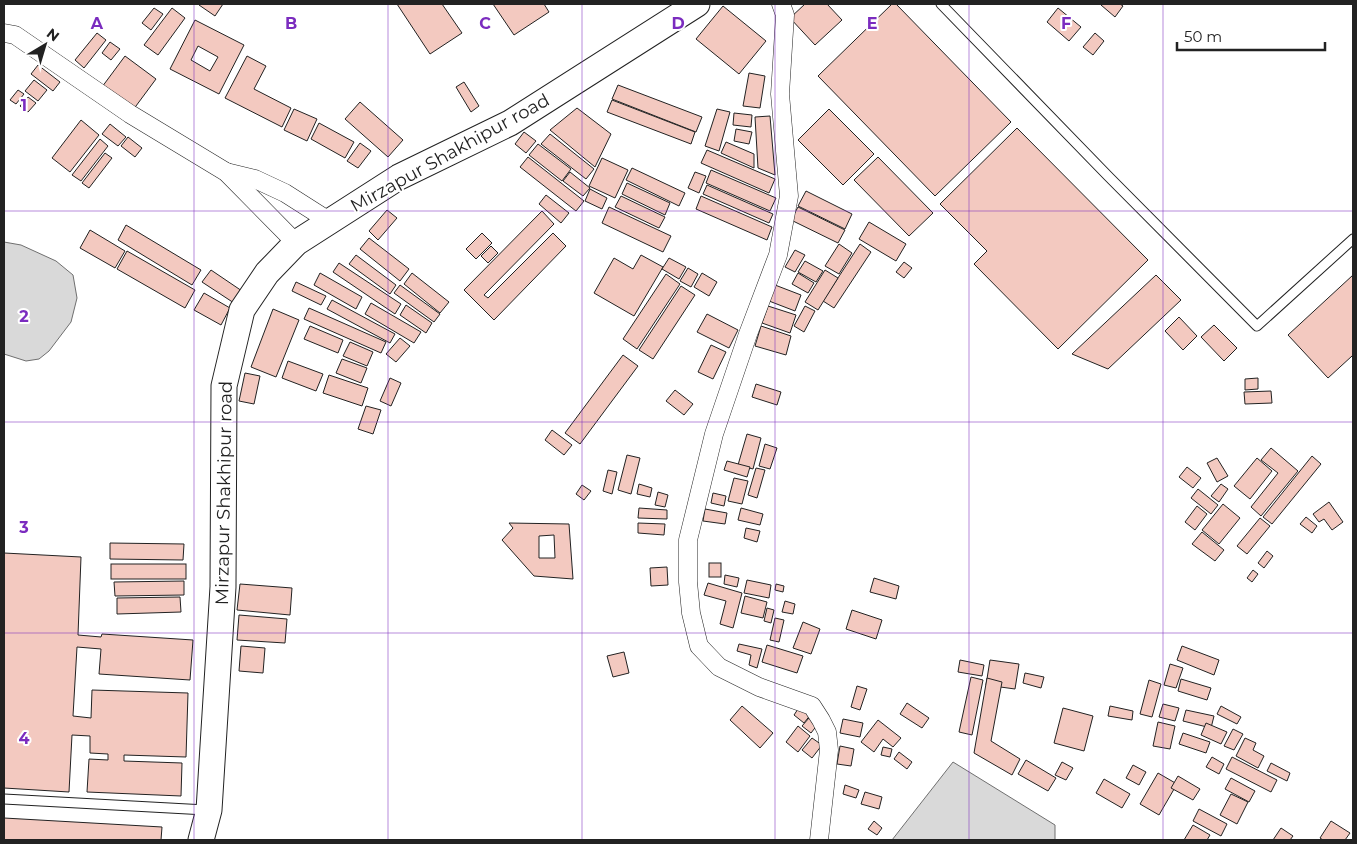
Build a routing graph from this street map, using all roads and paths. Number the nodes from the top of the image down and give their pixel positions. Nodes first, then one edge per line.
1 (697, 4) edge
2 (781, 4) edge
3 (941, 4) edge
4 (8, 31) edge
5 (226, 172) junction
6 (329, 221) junction
7 (1353, 239) edge
8 (296, 243) junction
9 (4, 799) edge
10 (209, 810) junction
11 (201, 840) edge
12 (819, 840) edge

1 - 6 main road, Mirzapur Shakhipur road
2 - 12 street
3 - 7 lane
4 - 5 street
5 - 6 street
5 - 8 street
6 - 8 main road, Mirzapur Shakhipur road
8 - 10 main road, Mirzapur Shakhipur road
9 - 10 lane
10 - 11 main road, Mirzapur Shakhipur road

